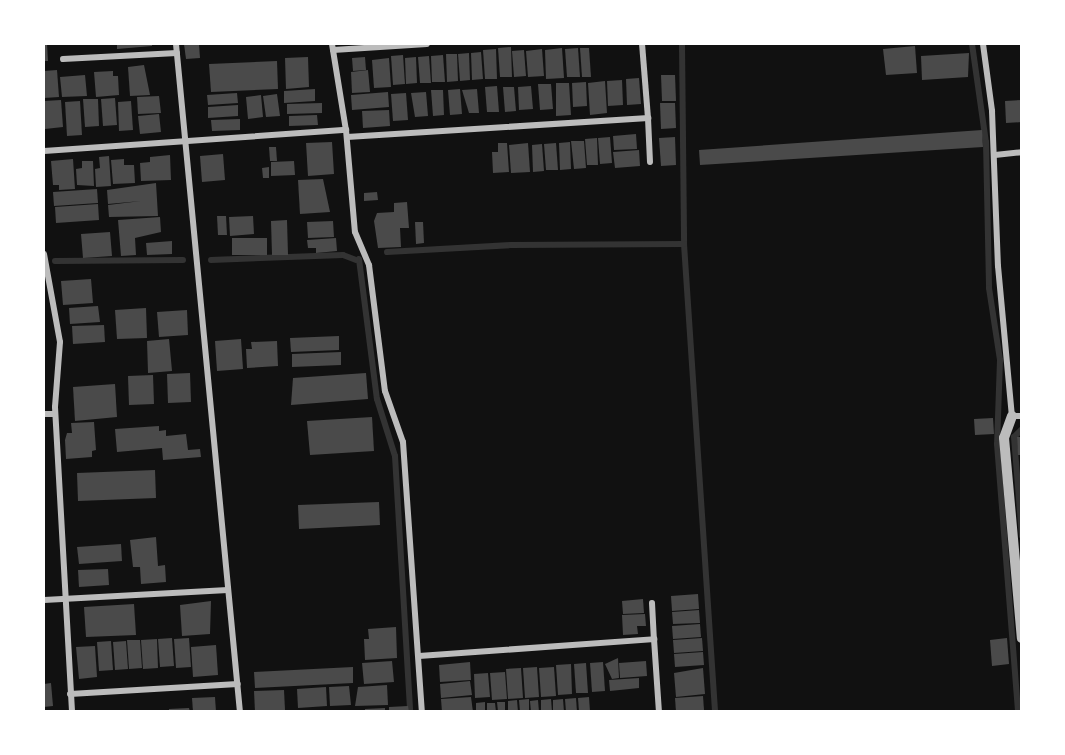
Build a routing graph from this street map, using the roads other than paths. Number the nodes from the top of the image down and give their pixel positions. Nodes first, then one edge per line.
1 (176, 44) edge
2 (427, 44) edge
3 (642, 44) edge
4 (983, 44) edge
5 (332, 47) edge
6 (177, 53) junction
7 (63, 59) dead end
8 (648, 118) junction
9 (347, 134) junction
10 (185, 140) junction
11 (1022, 152) edge
12 (44, 153) edge
13 (995, 155) junction
14 (650, 162) dead end
15 (44, 254) edge
16 (44, 414) edge
17 (56, 414) junction
18 (1017, 416) edge
19 (228, 590) junction
20 (44, 600) edge
21 (65, 600) junction
22 (652, 603) dead end
23 (1022, 638) edge
24 (654, 639) junction
25 (419, 656) junction
26 (238, 684) junction
27 (70, 694) junction
28 (72, 711) edge
29 (240, 711) edge
30 (422, 711) edge
31 (659, 711) edge

1 - 6 street
2 - 5 street
3 - 8 street
4 - 13 street
5 - 9 street
6 - 7 street
6 - 10 street
8 - 9 street
8 - 14 street
9 - 10 street
9 - 25 street
10 - 12 street
10 - 19 street
11 - 13 street
13 - 18 street
15 - 17 street
16 - 17 street
17 - 21 street
18 - 23 street
19 - 21 street
19 - 26 street
20 - 21 street
21 - 27 street
22 - 24 street
24 - 25 street
24 - 31 street
25 - 30 street
26 - 27 street
26 - 29 street
27 - 28 street

